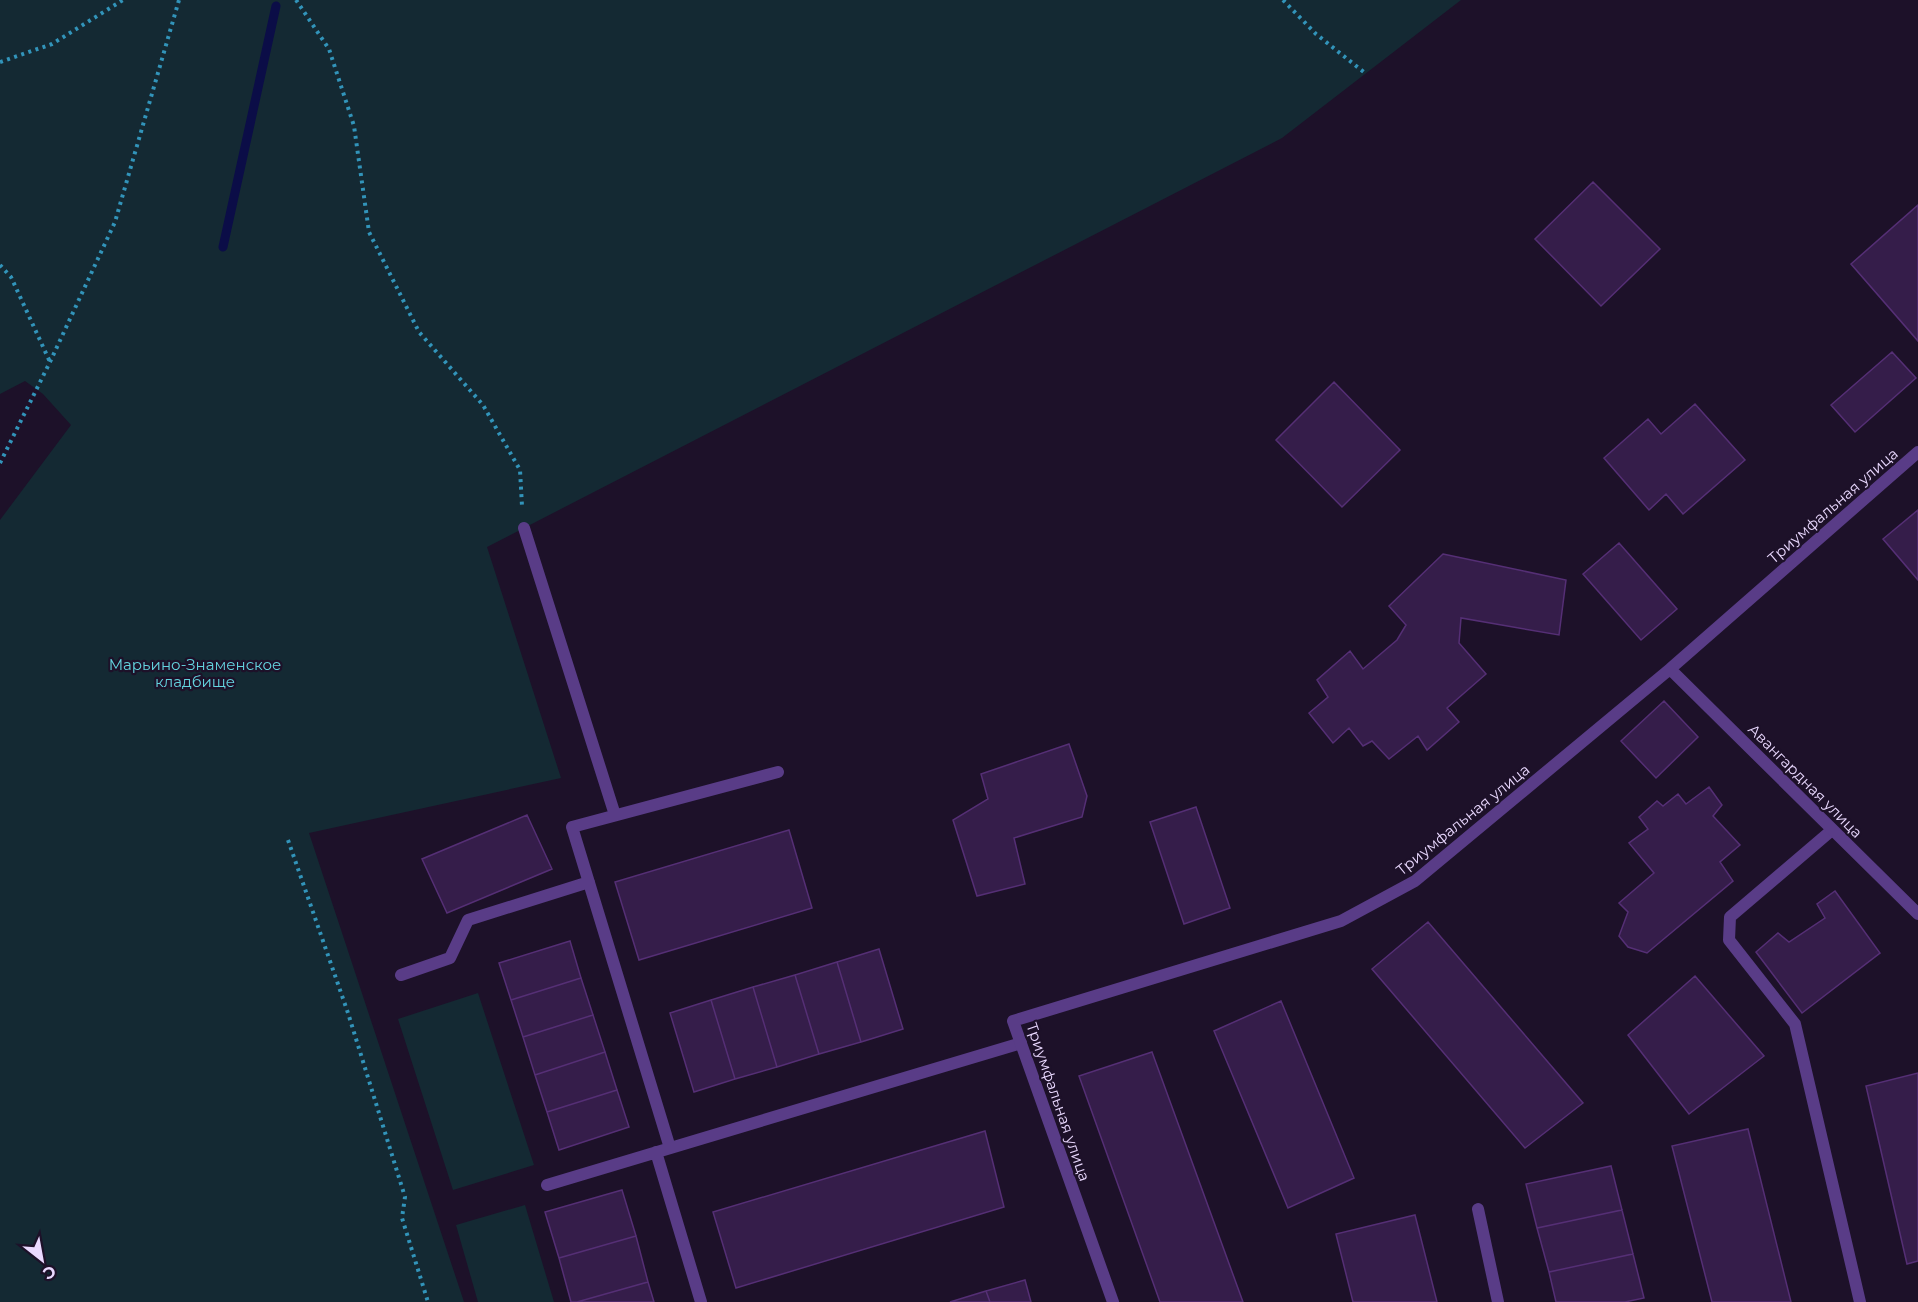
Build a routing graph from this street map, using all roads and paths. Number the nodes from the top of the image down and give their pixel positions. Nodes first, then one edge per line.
1 (123, 0) edge
2 (179, 0) edge
3 (296, 0) edge
4 (1283, 0) edge
5 (0, 62) edge
6 (1365, 74) dead end
7 (0, 265) edge
8 (50, 362) junction
9 (1918, 452) edge
10 (0, 463) edge
11 (524, 528) joint
12 (1670, 669) junction
13 (778, 772) dead end
14 (615, 815) junction
15 (1832, 830) junction
16 (288, 840) dead end
17 (589, 882) junction
18 (1918, 914) edge
19 (401, 975) dead end
20 (1021, 1043) junction
21 (670, 1148) junction
22 (656, 1152) junction
23 (547, 1185) dead end
24 (1478, 1209) dead end
25 (428, 1302) edge
26 (701, 1302) edge
27 (1113, 1302) edge
28 (1498, 1302) edge
29 (1860, 1302) edge

1 - 5 path
2 - 8 path
3 - 11 path
4 - 6 path
7 - 8 path
8 - 10 path
9 - 12 street, Триумфальная улица
11 - 14 street
12 - 15 street, Авангардная улица
12 - 20 street, Триумфальная улица
13 - 14 street
14 - 17 street
15 - 18 street, Авангардная улица
15 - 29 street
16 - 25 path
17 - 19 street
17 - 21 street
20 - 21 street
20 - 27 street, Триумфальная улица
21 - 22 street
22 - 23 street
22 - 26 street
24 - 28 street

